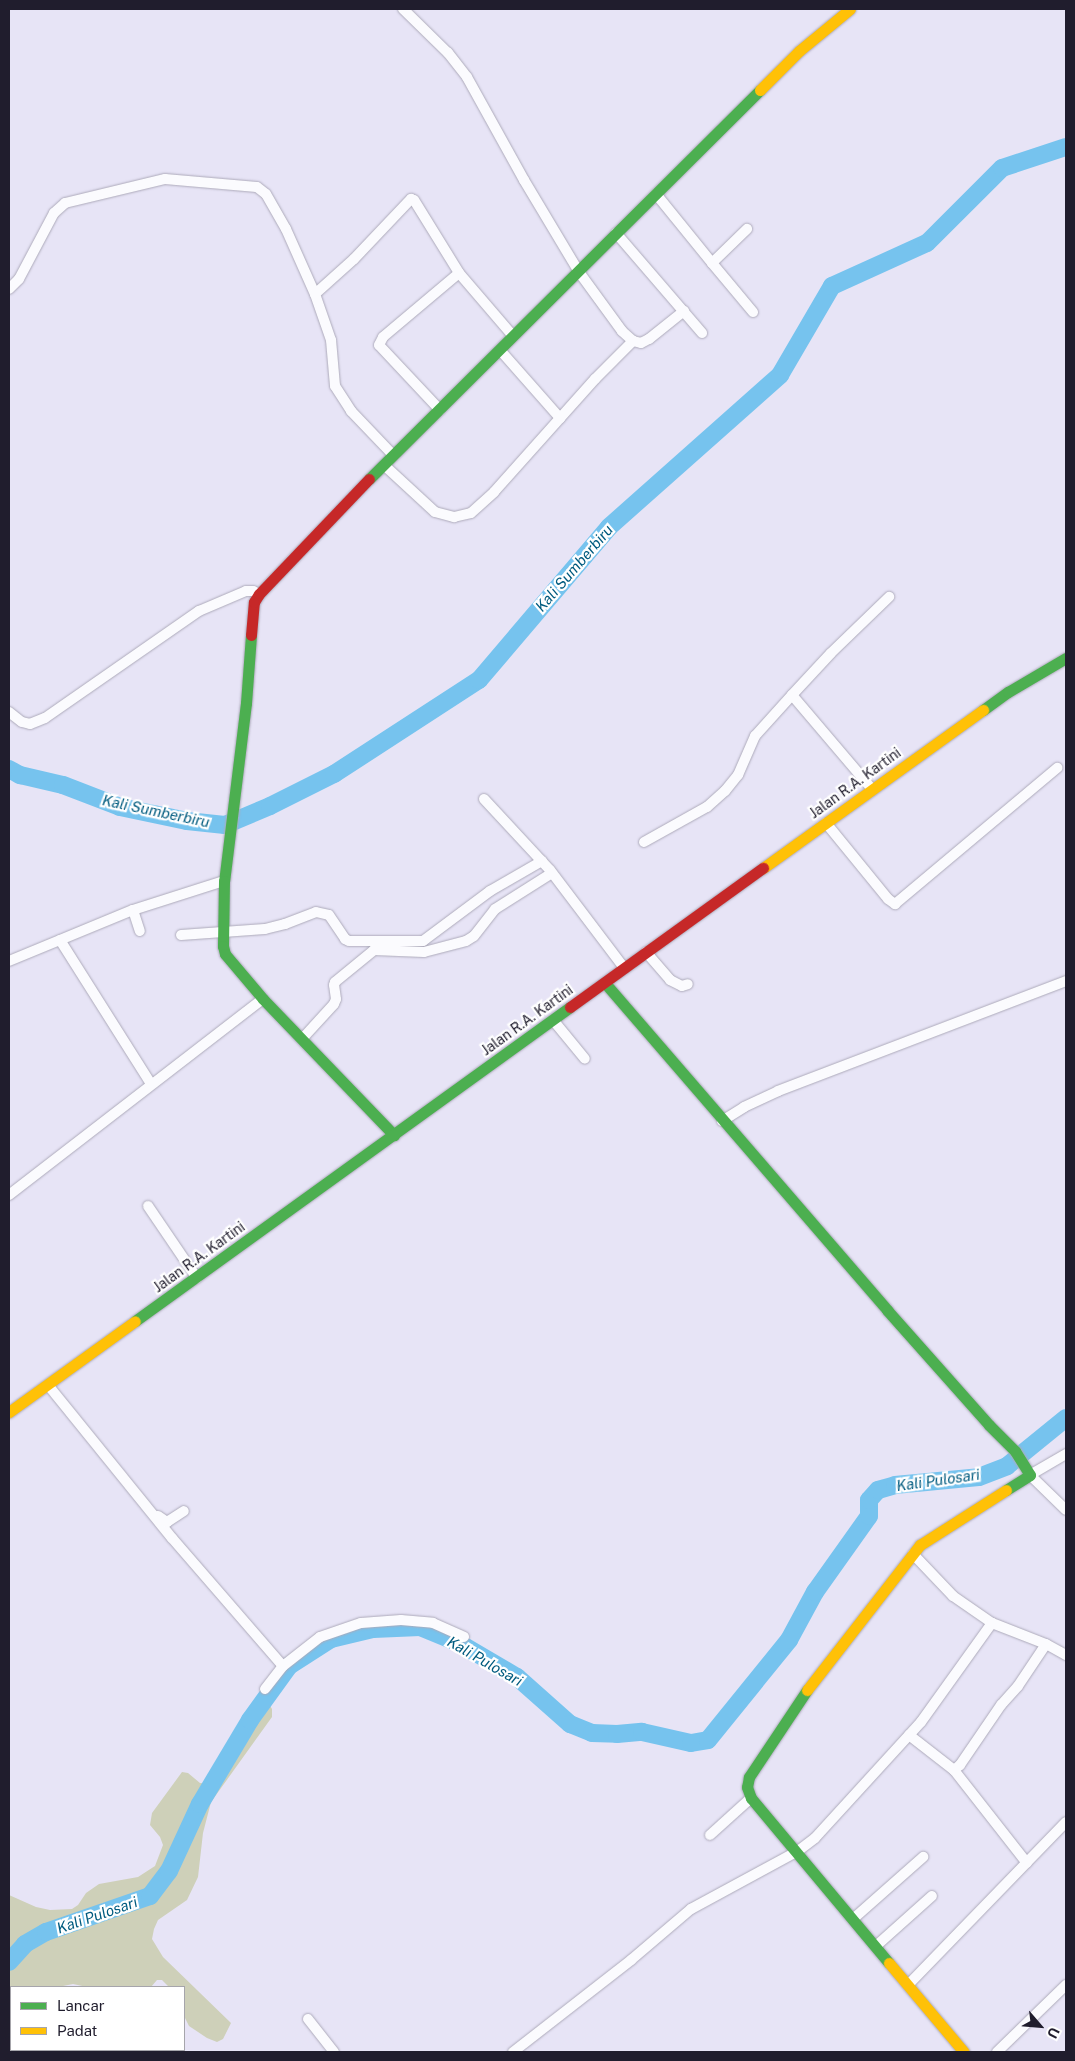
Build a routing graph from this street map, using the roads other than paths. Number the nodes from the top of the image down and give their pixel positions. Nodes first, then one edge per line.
1 (403, 9) edge
2 (850, 9) edge
3 (656, 194) junction
4 (746, 229) dead end
5 (616, 233) junction
6 (712, 263) junction
7 (579, 272) junction
8 (459, 273) junction
9 (9, 288) edge
10 (315, 294) junction
11 (684, 311) junction
12 (753, 312) dead end
13 (702, 333) dead end
14 (513, 336) junction
15 (633, 341) junction
16 (500, 350) junction
17 (440, 410) junction
18 (560, 418) junction
19 (393, 455) junction
20 (384, 466) junction
21 (259, 594) junction
22 (889, 597) dead end
23 (1066, 658) edge
24 (792, 695) junction
25 (9, 712) edge
26 (1057, 768) dead end
27 (872, 789) junction
28 (484, 799) dead end
29 (826, 822) junction
30 (644, 842) dead end
31 (547, 867) junction
32 (224, 881) junction
33 (134, 913) junction
34 (140, 931) dead end
35 (181, 936) dead end
36 (222, 936) junction
37 (60, 940) junction
38 (424, 947) junction
39 (646, 952) junction
40 (9, 961) edge
41 (624, 968) junction
42 (1066, 980) edge
43 (605, 983) junction
44 (688, 984) dead end
45 (263, 1000) junction
46 (553, 1020) junction
47 (302, 1039) junction
48 (586, 1059) dead end
49 (151, 1084) junction
50 (722, 1121) junction
51 (394, 1135) junction
52 (9, 1195) edge
53 (148, 1206) dead end
54 (197, 1278) junction
55 (49, 1384) junction
56 (9, 1412) edge
57 (1066, 1454) edge
58 (1030, 1474) junction
59 (1066, 1510) edge
60 (184, 1511) dead end
61 (913, 1554) junction
62 (992, 1623) junction
63 (464, 1637) dead end
64 (1046, 1644) junction
65 (1066, 1655) edge
66 (283, 1666) junction
67 (265, 1689) dead end
68 (909, 1735) junction
69 (954, 1770) junction
70 (751, 1798) junction
71 (1066, 1822) edge
72 (710, 1836) dead end
73 (798, 1851) junction
74 (923, 1857) dead end
75 (1027, 1863) junction
76 (932, 1896) dead end
77 (854, 1919) junction
78 (876, 1946) junction
79 (1066, 1984) edge
80 (908, 1986) junction
81 (308, 2018) dead end
82 (334, 2052) edge
83 (513, 2052) edge
84 (964, 2052) edge
85 (997, 2052) edge

1 - 7 street
2 - 3 street
3 - 5 street
3 - 6 street
4 - 6 street
5 - 7 street
5 - 11 street
6 - 12 street
7 - 14 street
7 - 15 street
8 - 10 street
8 - 14 street
8 - 17 street
9 - 10 street
10 - 19 street
11 - 13 street
11 - 15 street
14 - 16 street
15 - 18 street
16 - 17 street
16 - 18 street
17 - 19 street
18 - 20 street
19 - 20 street
20 - 21 street
21 - 25 street
21 - 32 street
22 - 24 street
23 - 27 street, Jalan R.A. Kartini
24 - 27 street
24 - 30 street
26 - 29 street
27 - 29 street, Jalan R.A. Kartini
28 - 31 street
29 - 39 street, Jalan R.A. Kartini
31 - 38 street
31 - 38 street
31 - 41 street
32 - 33 street
32 - 36 street
33 - 34 street
33 - 37 street
35 - 36 street
36 - 38 street
36 - 45 street
37 - 40 street
37 - 49 street
38 - 47 street
39 - 41 street, Jalan R.A. Kartini
39 - 44 street
41 - 43 street, Jalan R.A. Kartini
42 - 50 street
43 - 46 street, Jalan R.A. Kartini
43 - 50 street
45 - 47 street
45 - 49 street
46 - 48 street
46 - 51 street, Jalan R.A. Kartini
47 - 51 street
49 - 52 street
50 - 58 street
51 - 54 street, Jalan R.A. Kartini
53 - 54 street
54 - 55 street, Jalan R.A. Kartini
55 - 56 street, Jalan R.A. Kartini
55 - 60 street
55 - 66 street
57 - 58 street
58 - 59 street
58 - 61 street
61 - 62 street
61 - 70 street
62 - 64 street
62 - 68 street
63 - 66 street
64 - 65 street
64 - 69 street
66 - 67 street
68 - 69 street
68 - 73 street
69 - 75 street
70 - 72 street
70 - 73 street
71 - 75 street
73 - 77 street
73 - 83 street
74 - 77 street
75 - 80 street
76 - 78 street
77 - 78 street
78 - 80 street
79 - 85 street
80 - 84 street
81 - 82 street

